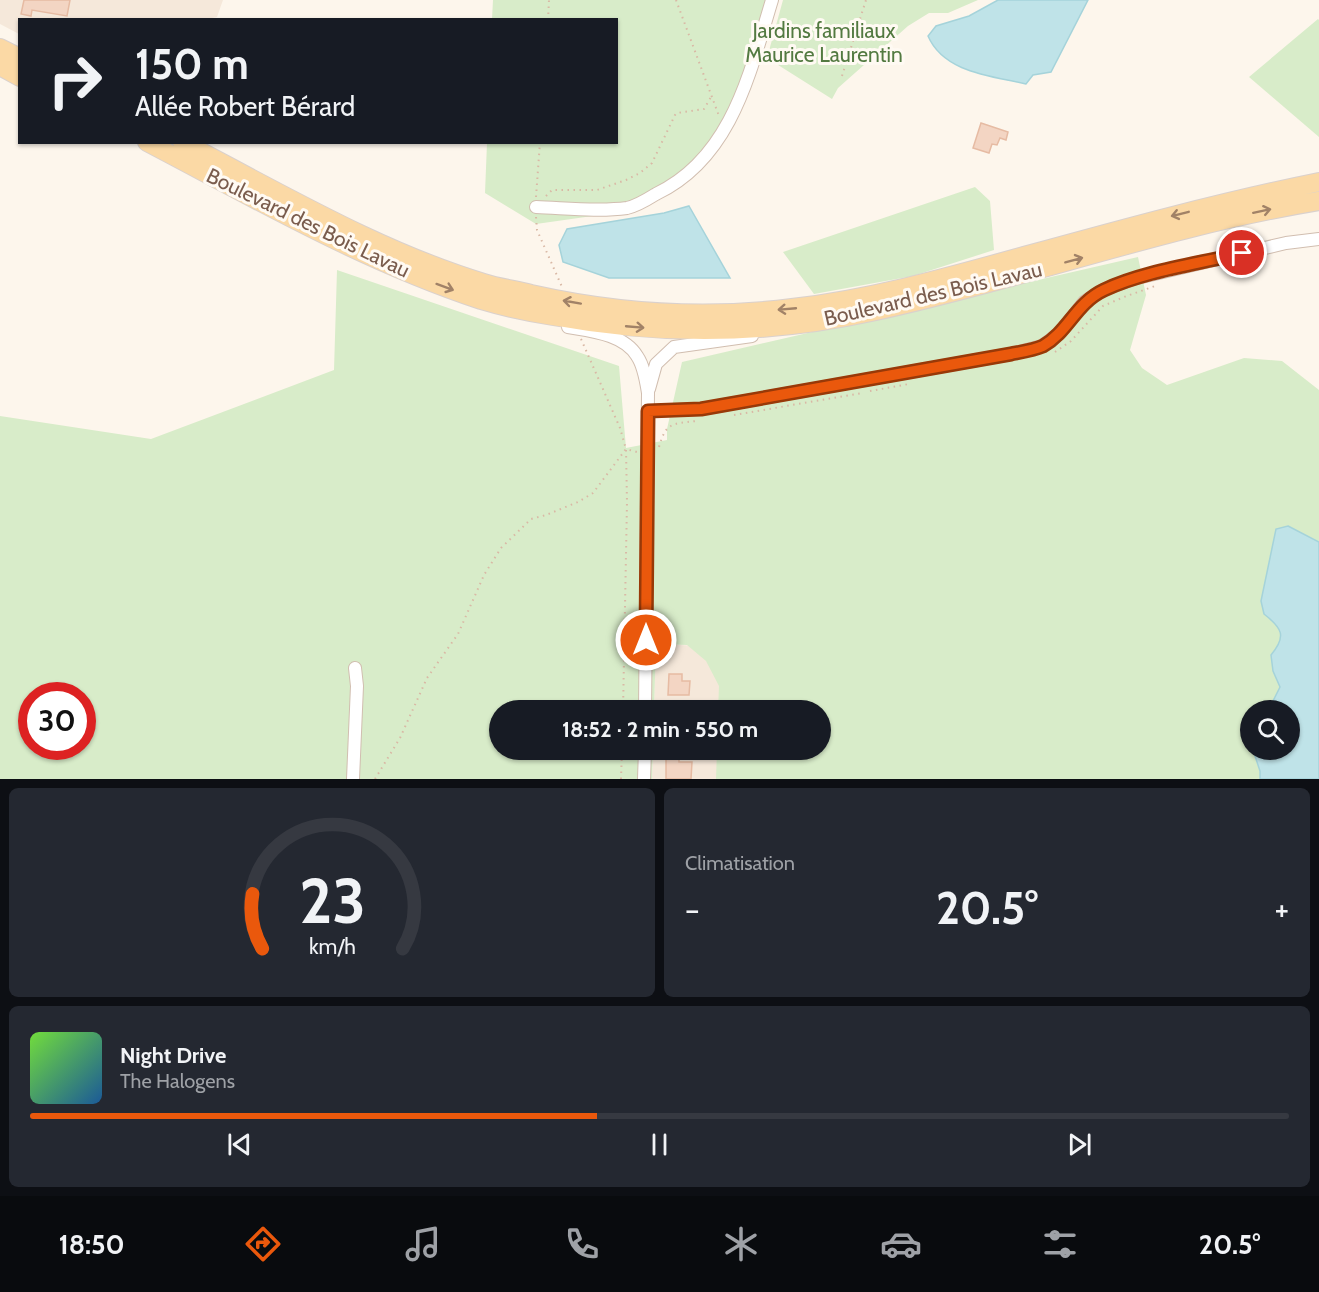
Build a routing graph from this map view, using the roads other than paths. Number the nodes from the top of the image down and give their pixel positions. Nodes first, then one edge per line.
1 (772, 0) edge
2 (0, 48) edge
3 (18, 57) edge
4 (0, 66) edge
5 (18, 76) edge
6 (151, 144) edge
7 (186, 144) edge
8 (1319, 182) edge
9 (1319, 201) edge
10 (536, 207) road end
11 (1319, 239) edge
12 (514, 309) junction
13 (836, 319) junction
14 (648, 393) junction
15 (648, 411) junction
16 (355, 668) dead end
17 (645, 700) edge
18 (645, 760) edge
19 (353, 779) edge
20 (644, 779) edge

1 - 10 street
2 - 3 main road
4 - 5 main road
6 -> 12 main road, Boulevard des Bois Lavau
8 -> 7 main road, Boulevard des Bois Lavau
13 -> 9 main road, Boulevard des Bois Lavau
11 - 15 street
12 -> 13 main road, Boulevard des Bois Lavau
12 - 14 street
13 - 14 street
14 - 15 street
15 - 17 street
16 - 19 street
18 - 20 street

